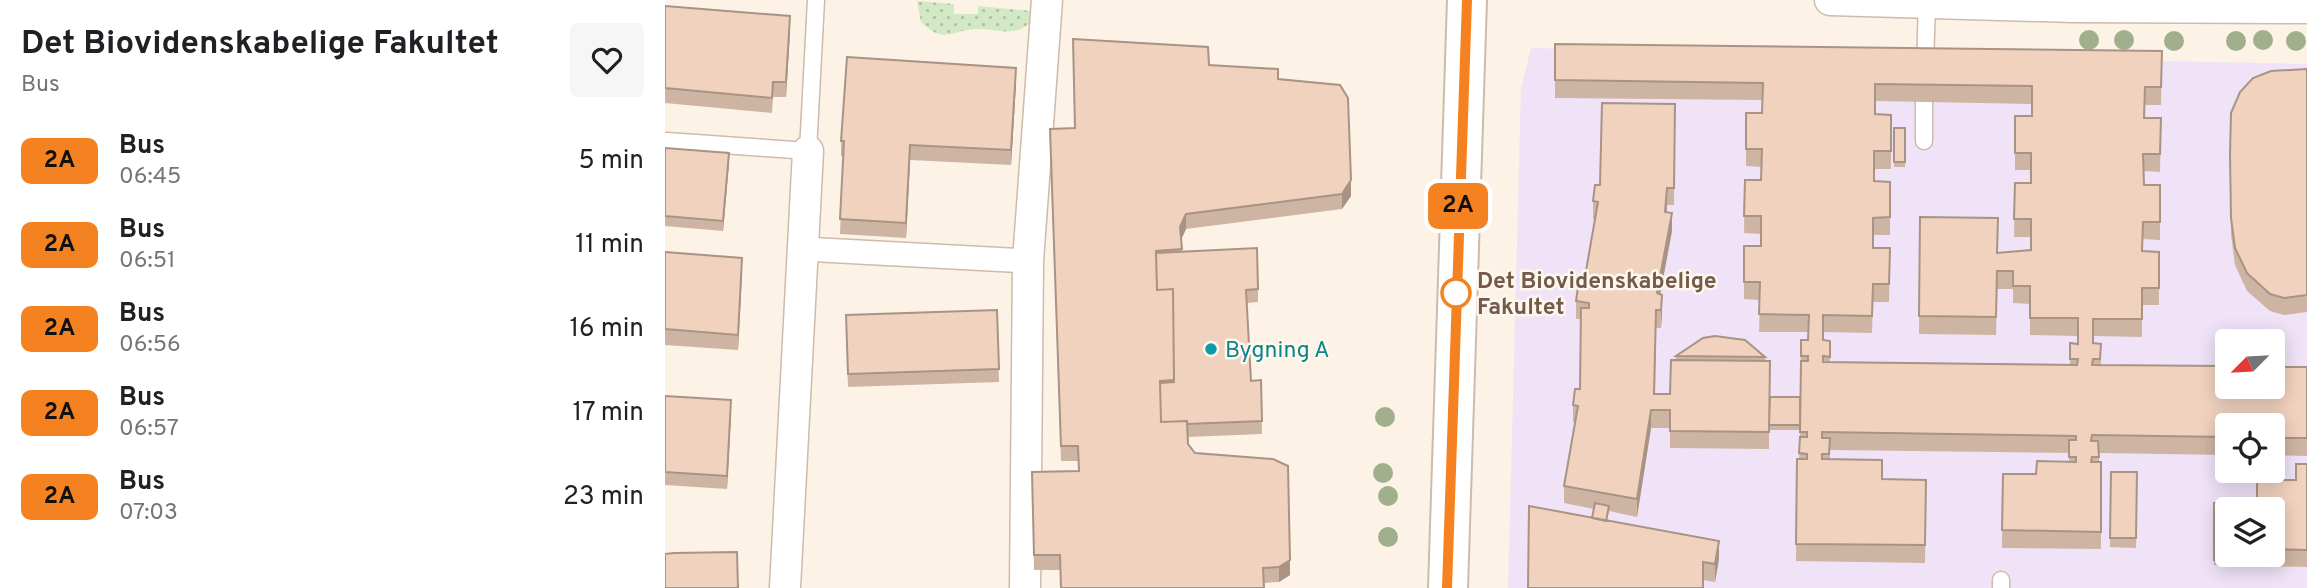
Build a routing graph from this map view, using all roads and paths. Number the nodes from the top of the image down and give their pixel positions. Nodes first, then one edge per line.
1 (816, 0) edge
2 (1047, 0) edge
3 (1467, 0) edge
4 (1830, 0) edge
5 (1892, 1) edge
6 (1927, 4) junction
7 (2307, 8) edge
8 (1925, 66) edge
9 (1924, 102) edge
10 (667, 141) edge
11 (1924, 141) dead end
12 (808, 151) junction
13 (803, 249) junction
14 (1028, 261) junction
15 (785, 588) edge
16 (1025, 588) edge
17 (1447, 588) edge

1 - 12 lane
2 - 14 street
3 - 17 street
4 - 5 street
5 - 6 street
6 - 7 street
6 - 8 lane
9 - 11 lane
10 - 12 lane
12 - 13 street
13 - 14 street
13 - 15 street
14 - 16 street

